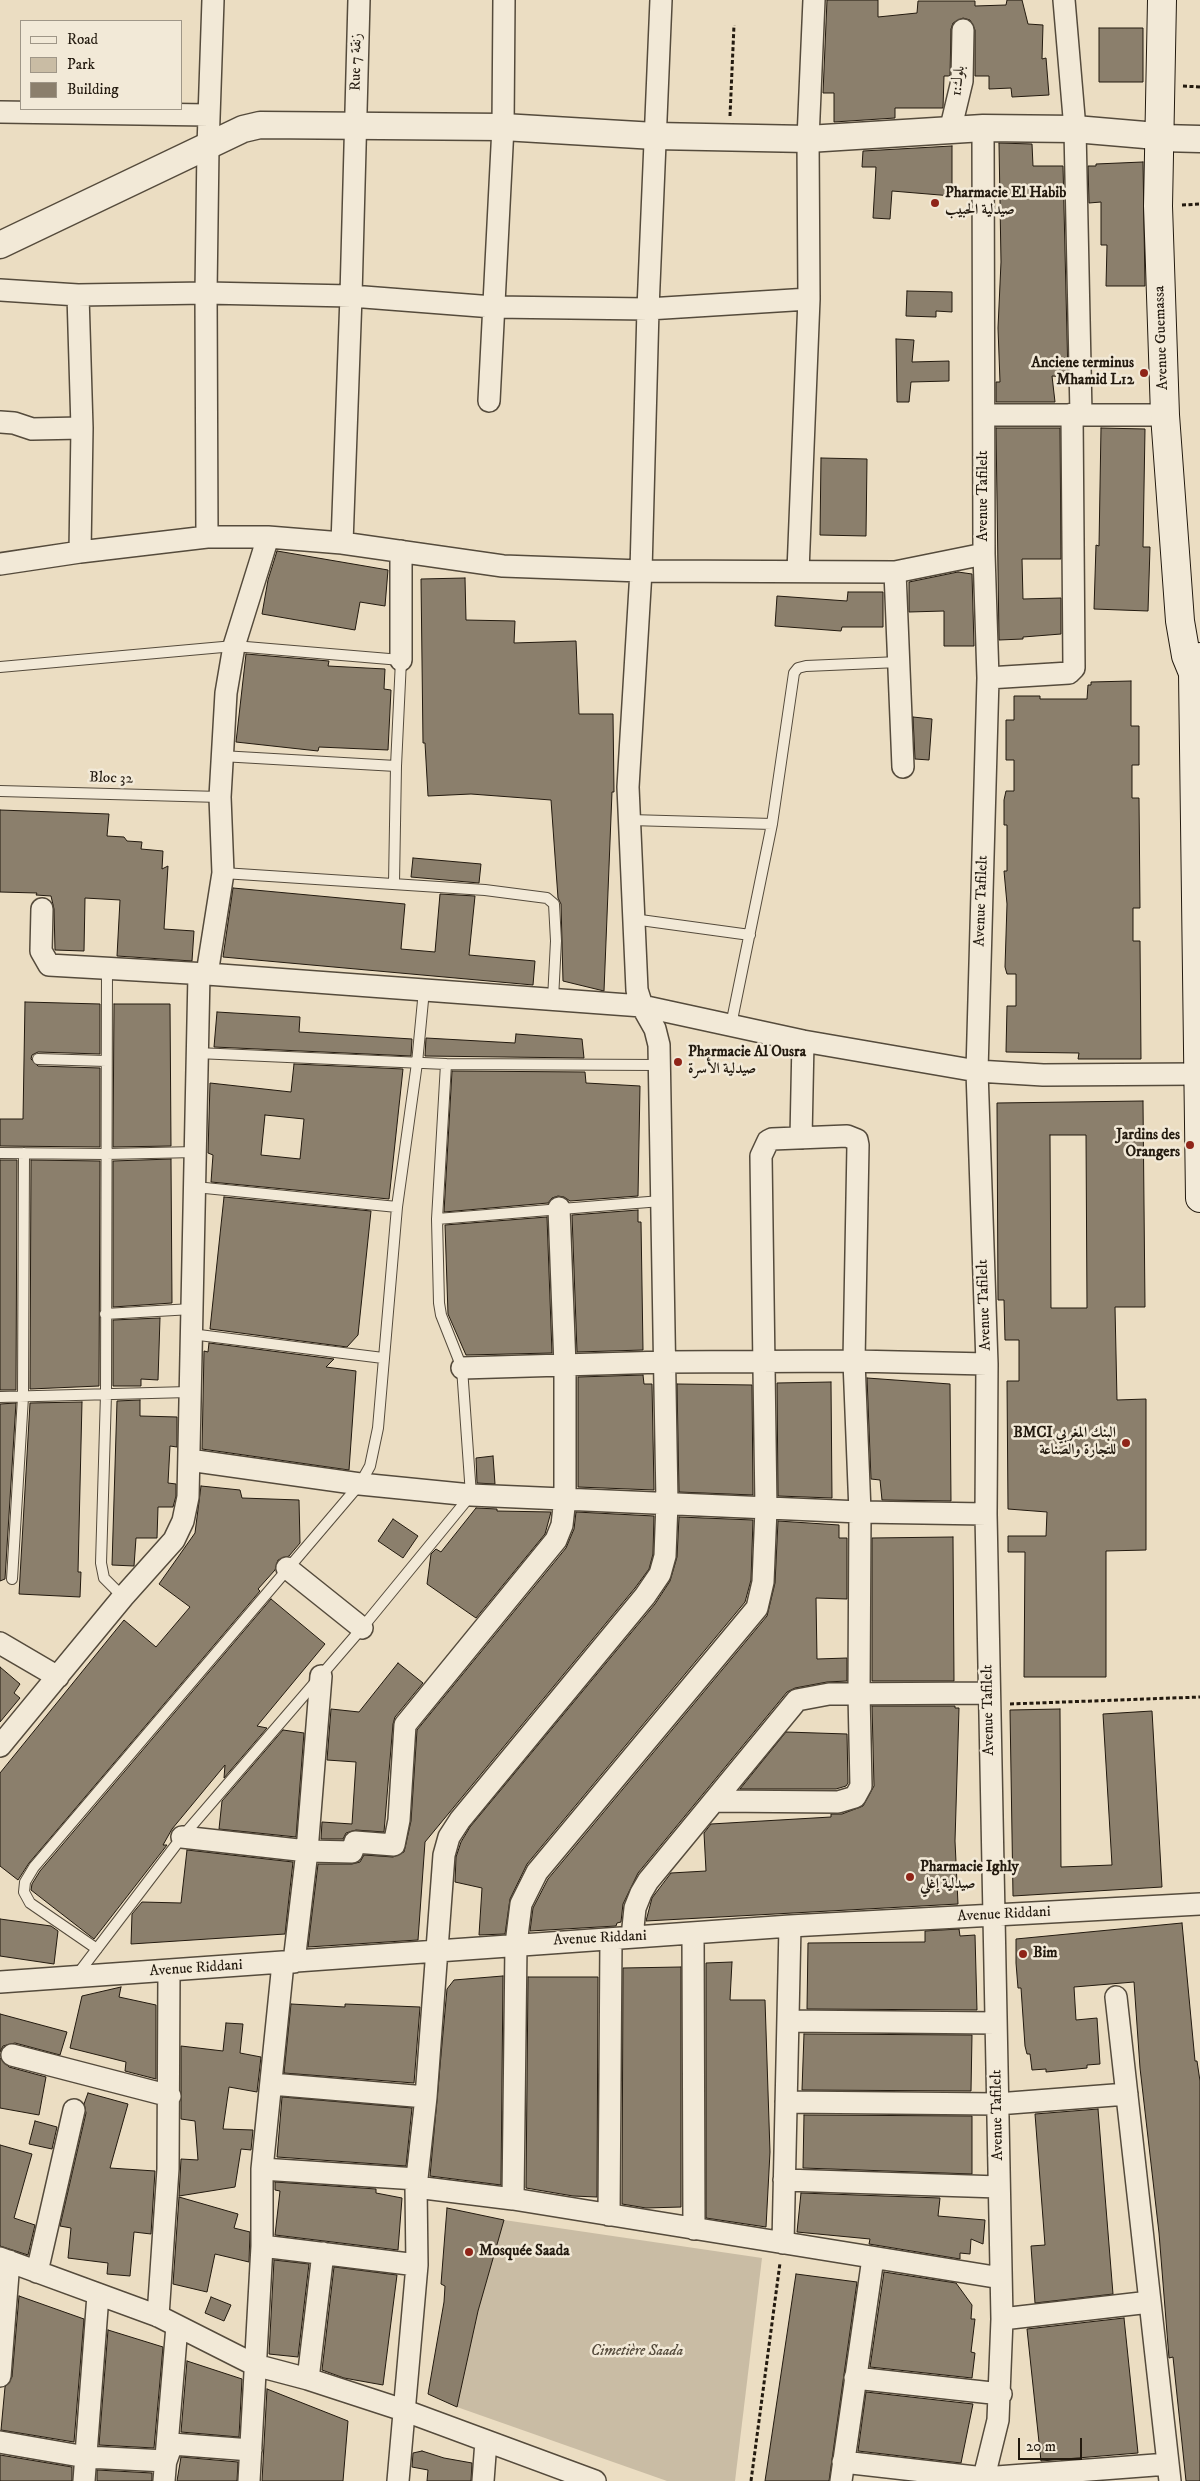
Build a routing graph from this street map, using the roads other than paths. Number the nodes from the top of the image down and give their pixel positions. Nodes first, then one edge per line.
1 (213, 0) edge
2 (359, 0) edge
3 (504, 0) edge
4 (661, 0) edge
5 (814, 0) edge
6 (1064, 0) edge
7 (1162, 0) edge
8 (963, 30) dead end
9 (0, 112) edge
10 (209, 116) junction
11 (356, 124) junction
12 (502, 127) junction
13 (983, 128) junction
14 (1075, 128) junction
15 (950, 131) junction
16 (655, 136) junction
17 (1160, 138) junction
18 (808, 139) junction
19 (1200, 139) edge
20 (208, 147) junction
21 (0, 245) edge
22 (0, 290) edge
23 (206, 293) junction
24 (78, 295) junction
25 (351, 296) junction
26 (809, 299) junction
27 (493, 307) junction
28 (648, 309) junction
29 (489, 402) dead end
30 (1077, 414) junction
31 (984, 415) junction
32 (1165, 415) junction
33 (0, 422) edge
34 (82, 428) junction
35 (207, 537) junction
36 (268, 538) junction
37 (342, 543) junction
38 (401, 551) junction
39 (80, 552) junction
40 (984, 554) junction
41 (0, 564) edge
42 (641, 571) junction
43 (798, 571) junction
44 (895, 572) junction
45 (234, 646) junction
46 (401, 660) junction
47 (899, 662) junction
48 (1197, 665) edge
49 (0, 667) edge
50 (988, 678) junction
51 (221, 756) junction
52 (396, 766) junction
53 (904, 767) dead end
54 (0, 791) edge
55 (220, 798) junction
56 (630, 820) junction
57 (772, 824) junction
58 (223, 872) junction
59 (394, 883) junction
60 (42, 910) dead end
61 (633, 919) junction
62 (750, 935) junction
63 (107, 968) junction
64 (203, 974) junction
65 (424, 990) junction
66 (553, 999) junction
67 (642, 1006) junction
68 (731, 1025) junction
69 (803, 1041) junction
70 (197, 1053) junction
71 (38, 1059) dead end
72 (106, 1060) junction
73 (417, 1063) junction
74 (446, 1064) junction
75 (659, 1065) junction
76 (977, 1071) junction
77 (1198, 1086) edge
78 (801, 1138) junction
79 (0, 1152) edge
80 (196, 1152) junction
81 (24, 1153) junction
82 (106, 1154) junction
83 (195, 1187) junction
84 (1200, 1198) edge
85 (661, 1201) junction
86 (397, 1207) junction
87 (559, 1208) junction
88 (437, 1219) junction
89 (192, 1309) junction
90 (105, 1314) junction
91 (191, 1334) junction
92 (383, 1358) junction
93 (854, 1361) junction
94 (664, 1362) junction
95 (764, 1362) junction
96 (986, 1364) junction
97 (565, 1366) junction
98 (462, 1368) junction
99 (189, 1392) junction
100 (106, 1394) junction
101 (0, 1397) edge
102 (23, 1397) junction
103 (189, 1460) junction
104 (360, 1484) junction
105 (471, 1495) junction
106 (565, 1498) junction
107 (667, 1502) junction
108 (766, 1509) junction
109 (860, 1512) junction
110 (986, 1514) junction
111 (287, 1568) junction
112 (12, 1579) dead end
113 (123, 1597) junction
114 (362, 1628) junction
115 (0, 1643) edge
116 (321, 1676) junction
117 (58, 1678) junction
118 (859, 1693) junction
119 (989, 1698) junction
120 (0, 1746) edge
121 (715, 1801) junction
122 (182, 1837) junction
123 (307, 1851) junction
124 (1200, 1904) edge
125 (994, 1915) junction
126 (790, 1926) junction
127 (693, 1934) junction
128 (632, 1937) junction
129 (612, 1939) junction
130 (516, 1944) junction
131 (97, 1949) junction
132 (435, 1951) junction
133 (288, 1962) junction
134 (170, 1972) junction
135 (77, 1976) junction
136 (0, 1982) edge
137 (1116, 1997) dead end
138 (788, 2021) junction
139 (996, 2024) junction
140 (12, 2055) dead end
141 (271, 2084) junction
142 (1127, 2094) junction
143 (170, 2096) junction
144 (426, 2097) junction
145 (786, 2102) junction
146 (998, 2104) junction
147 (74, 2110) dead end
148 (262, 2169) junction
149 (784, 2180) junction
150 (416, 2183) junction
151 (999, 2187) junction
152 (513, 2199) junction
153 (609, 2215) junction
154 (694, 2229) junction
155 (783, 2243) junction
156 (262, 2246) junction
157 (323, 2253) junction
158 (873, 2258) junction
159 (4, 2260) edge
160 (418, 2265) junction
161 (37, 2272) junction
162 (1001, 2278) junction
163 (98, 2295) junction
164 (1150, 2302) junction
165 (158, 2316) junction
166 (1002, 2319) junction
167 (177, 2326) junction
168 (255, 2365) junction
169 (0, 2376) edge
170 (308, 2378) junction
171 (855, 2378) junction
172 (1001, 2394) junction
173 (403, 2410) junction
174 (0, 2442) edge
175 (486, 2442) junction
176 (251, 2450) junction
177 (86, 2457) junction
178 (165, 2471) edge
179 (842, 2472) edge
180 (1169, 2472) edge
181 (591, 2480) edge
182 (983, 2480) edge
183 (84, 2481) edge
184 (249, 2481) edge
185 (398, 2481) edge
186 (483, 2481) edge

1 - 10 street
2 - 11 street, Rue 7 زنقة
3 - 12 street
4 - 16 street
5 - 18 street
6 - 14 street
7 - 17 main road, Avenue Guemassa
8 - 15 street, بلوك:1
9 - 10 street
10 - 20 street
11 - 12 street
11 - 20 street
11 - 25 street, Rue 7 زنقة
12 - 16 street
12 - 27 street
13 - 14 street
13 - 15 street
13 - 31 street, Avenue Tafilelt
14 - 17 street
14 - 30 street
15 - 18 street
16 - 18 street
16 - 28 street
17 - 19 street
17 - 32 main road, Avenue Guemassa
18 - 26 street
20 - 21 street
20 - 23 street
22 - 24 street
23 - 24 street
23 - 25 street
23 - 35 street
24 - 34 street
25 - 27 street
25 - 37 street, Rue 7 زنقة
26 - 28 street
26 - 43 street
27 - 28 street
27 - 29 street
28 - 42 street
30 - 31 street
30 - 32 street
30 - 50 street
31 - 40 street, Avenue Tafilelt
32 - 48 main road, Avenue Guemassa
33 - 34 street
34 - 39 street
35 - 36 street
35 - 39 street
36 - 37 street
36 - 45 street
37 - 38 street
38 - 42 street
38 - 46 street
39 - 41 street
40 - 44 street
40 - 50 street, Avenue Tafilelt
42 - 43 street
42 - 56 street
43 - 44 street
44 - 47 street
45 - 46 lane
45 - 49 lane
45 - 51 street
46 - 52 lane
47 - 53 street
47 - 57 lane
48 - 77 main road, Avenue Guemassa
50 - 76 street, Avenue Tafilelt
51 - 52 lane
51 - 55 street
52 - 59 lane
54 - 55 lane, Bloc 32
55 - 58 street
56 - 57 lane
56 - 61 street
57 - 62 lane
58 - 59 lane
58 - 64 street
59 - 66 lane
60 - 63 street
61 - 62 lane
61 - 67 street
62 - 68 lane
63 - 64 street
63 - 72 lane
64 - 65 street
64 - 70 street
65 - 66 street
65 - 73 lane
66 - 67 street
67 - 68 street
67 - 75 street
68 - 69 street
69 - 76 street
69 - 78 street
70 - 73 lane
70 - 80 street
71 - 72 lane
72 - 82 lane
73 - 74 lane
73 - 86 lane
74 - 75 lane
74 - 88 lane
75 - 85 street
76 - 77 street
76 - 96 street, Avenue Tafilelt
77 - 84 main road, Avenue Guemassa
78 - 93 street
78 - 95 street
79 - 81 lane
80 - 82 lane
80 - 83 street
81 - 82 lane
81 - 102 lane
82 - 90 lane
83 - 86 lane
83 - 89 street
85 - 87 lane
85 - 94 street
86 - 92 lane
87 - 88 lane
87 - 97 street
88 - 98 lane
89 - 90 lane
89 - 91 street
90 - 100 lane
91 - 92 lane
91 - 99 street
92 - 104 lane
93 - 95 street
93 - 96 street
93 - 109 street
94 - 95 street
94 - 97 street
94 - 107 street
95 - 108 street
96 - 110 street, Avenue Tafilelt
97 - 98 street
97 - 106 street
98 - 105 lane
99 - 100 lane
99 - 103 street
100 - 102 lane
100 - 113 lane
101 - 102 lane
102 - 112 lane
103 - 104 street
103 - 113 street
104 - 105 street
104 - 111 lane
105 - 106 street
105 - 114 lane
106 - 107 street
106 - 123 street
107 - 108 street
107 - 132 street
108 - 109 street
108 - 130 street
109 - 110 street
109 - 118 street
110 - 119 street, Avenue Tafilelt
111 - 114 street
111 - 131 lane
113 - 117 street
114 - 116 lane
115 - 117 street
116 - 122 lane
116 - 123 street
117 - 120 street
118 - 119 street
118 - 121 street
118 - 121 street
119 - 125 street, Avenue Tafilelt
121 - 128 street
122 - 123 street
122 - 131 lane
123 - 133 street
124 - 125 street, Avenue Riddani
125 - 126 street, Avenue Riddani
125 - 139 street, Avenue Tafilelt
126 - 127 street, Avenue Riddani
126 - 138 street
127 - 128 street, Avenue Riddani
127 - 154 street
128 - 129 street, Avenue Riddani
129 - 130 street, Avenue Riddani
129 - 153 street
130 - 132 street, Avenue Riddani
130 - 152 street
131 - 135 lane
132 - 133 street, Avenue Riddani
132 - 144 street
133 - 134 street, Avenue Riddani
133 - 141 street
134 - 135 street, Avenue Riddani
134 - 143 street
135 - 136 street, Avenue Riddani
137 - 142 street
138 - 139 street
138 - 145 street
139 - 146 street, Avenue Tafilelt
140 - 143 street
141 - 144 street
141 - 148 street
142 - 146 street
142 - 164 street
143 - 165 street
144 - 150 street
145 - 146 street
145 - 149 street
146 - 151 street, Avenue Tafilelt
147 - 161 street
148 - 150 street
148 - 156 street
149 - 151 street
149 - 155 street
150 - 152 street
150 - 160 street
151 - 162 street, Avenue Tafilelt
152 - 153 street
153 - 154 street
154 - 155 street
155 - 158 street
156 - 157 street
156 - 168 street
157 - 160 street
157 - 170 street
158 - 162 street
158 - 171 street
159 - 161 street
159 - 169 street
160 - 173 street
161 - 163 street
162 - 166 street, Avenue Tafilelt
163 - 165 street
163 - 177 street
164 - 166 street
164 - 180 street
165 - 167 street
166 - 172 street, Avenue Tafilelt
167 - 168 street
167 - 178 street
168 - 170 street
168 - 176 street
170 - 173 street
171 - 172 street
171 - 179 street
172 - 182 street, Avenue Tafilelt
173 - 175 street
173 - 185 street
174 - 177 street
175 - 181 street
175 - 186 street
176 - 178 street
176 - 184 street
177 - 178 street
177 - 183 street
179 - 182 street
180 - 182 street

